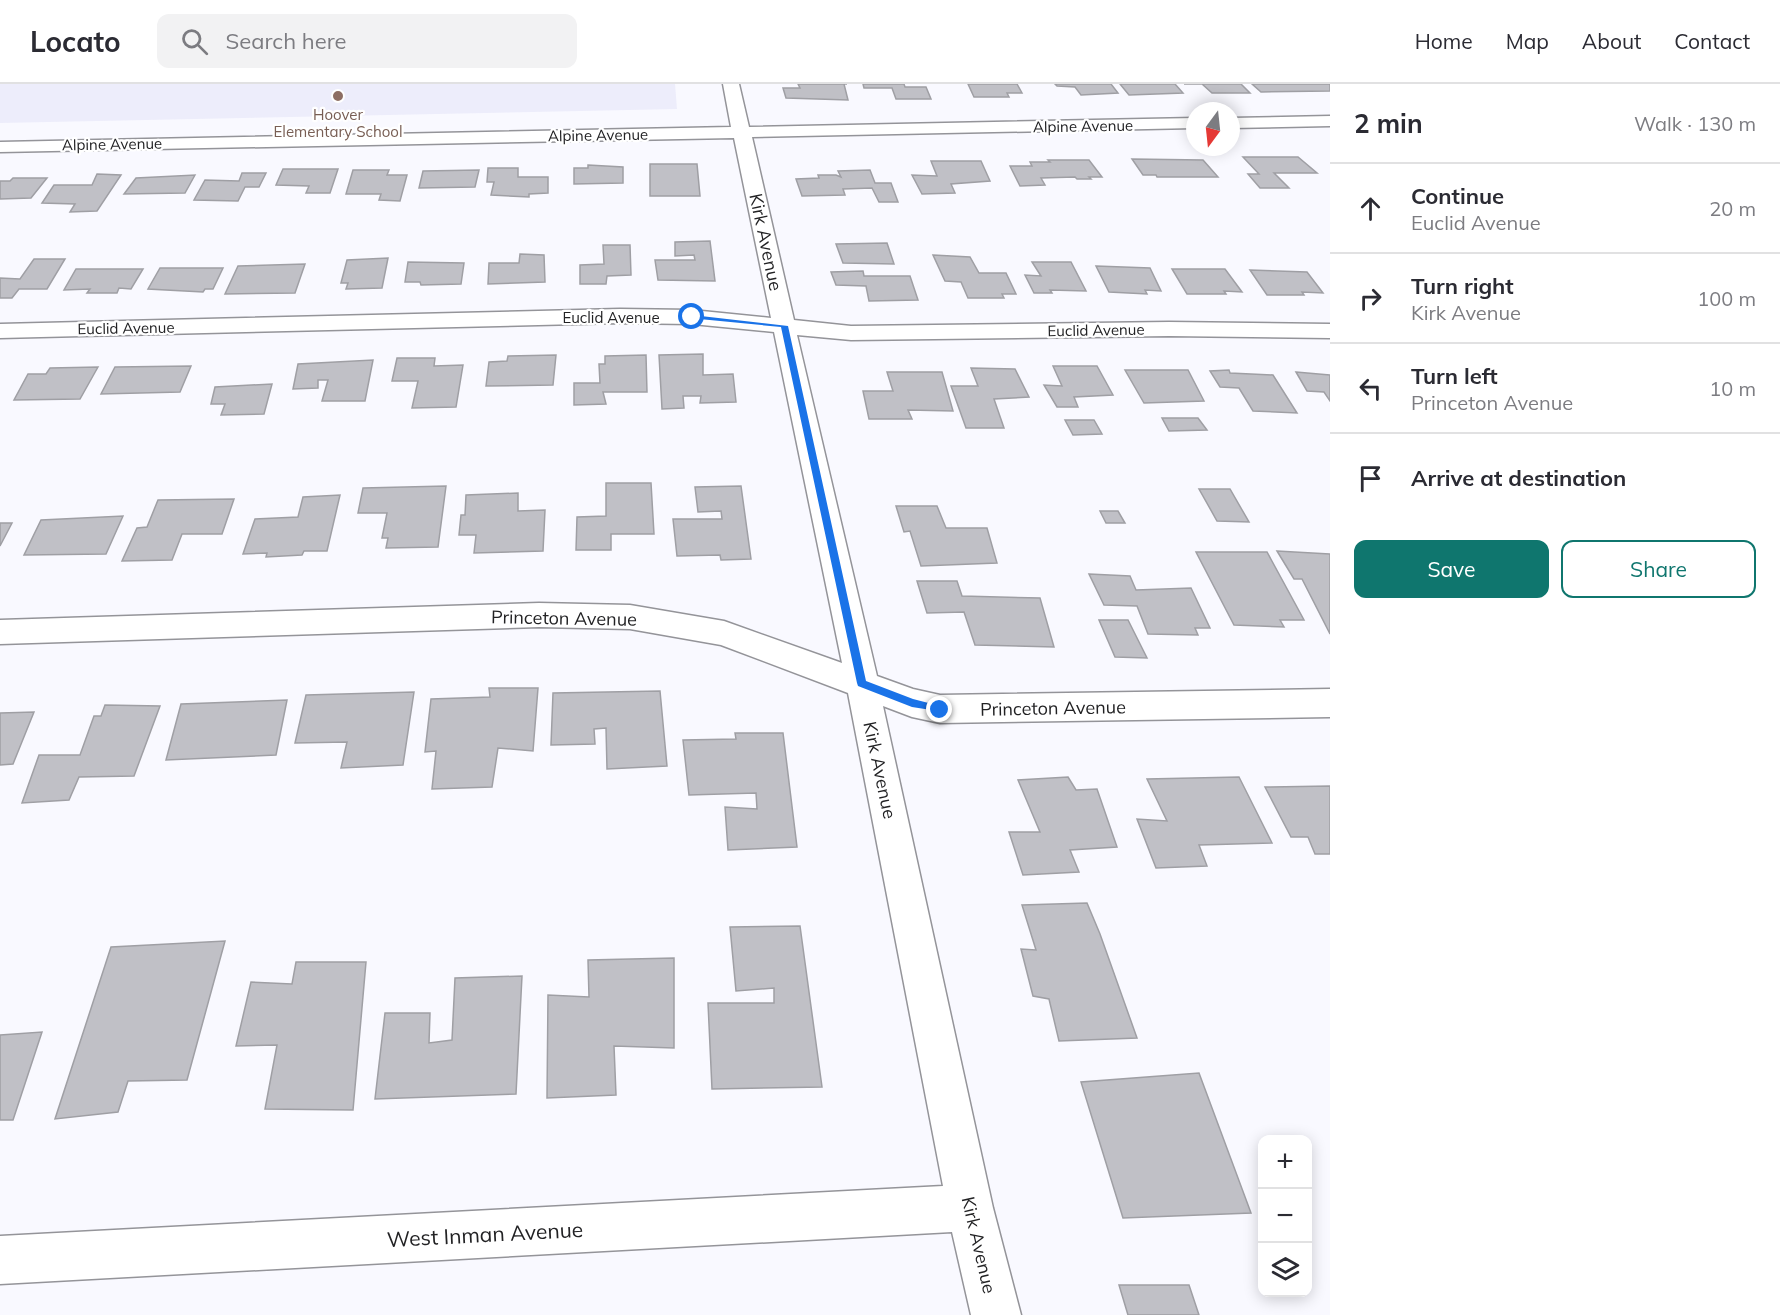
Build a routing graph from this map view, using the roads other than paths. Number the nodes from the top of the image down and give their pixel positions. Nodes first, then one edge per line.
1 (731, 84) edge
2 (1330, 121) edge
3 (1186, 123) edge
4 (1240, 123) edge
5 (742, 132) junction
6 (0, 147) edge
7 (784, 326) junction
8 (0, 331) edge
9 (1330, 331) edge
10 (0, 632) edge
11 (862, 683) junction
12 (1330, 703) edge
13 (970, 1209) junction
14 (0, 1260) edge
15 (996, 1315) edge

1 - 5 street, Kirk Avenue
2 - 4 street
3 - 5 street, Alpine Avenue
5 - 6 street, Alpine Avenue
5 - 7 street, Kirk Avenue
7 - 8 street, Euclid Avenue
7 - 9 street, Euclid Avenue
7 - 11 street, Kirk Avenue
10 - 11 street, Princeton Avenue
11 - 12 street, Princeton Avenue
11 - 13 street, Kirk Avenue
13 - 14 street, West Inman Avenue
13 - 15 street, Kirk Avenue

